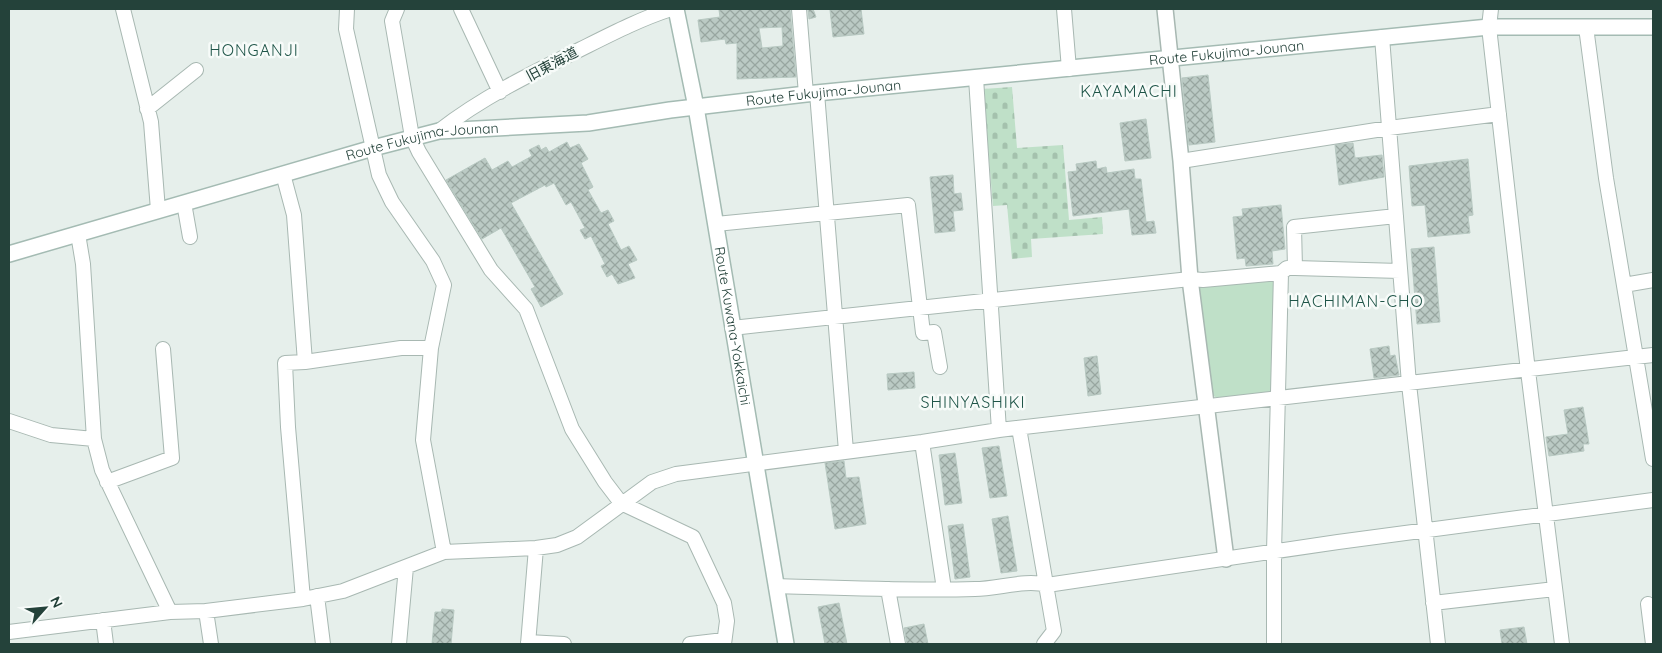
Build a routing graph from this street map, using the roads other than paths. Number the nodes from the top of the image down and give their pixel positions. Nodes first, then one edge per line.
1 (123, 9) edge
2 (347, 9) edge
3 (397, 9) edge
4 (461, 9) edge
5 (672, 9) edge
6 (676, 9) edge
7 (798, 9) edge
8 (1064, 9) edge
9 (1165, 9) edge
10 (1491, 9) edge
11 (1489, 27) junction
12 (1586, 27) junction
13 (1653, 27) edge
14 (1382, 37) junction
15 (1170, 57) junction
16 (1069, 68) junction
17 (196, 70) dead end
18 (976, 78) junction
19 (500, 92) junction
20 (811, 94) junction
21 (696, 107) junction
22 (148, 109) junction
23 (1499, 114) junction
24 (1389, 128) junction
25 (438, 131) junction
26 (412, 137) junction
27 (373, 148) junction
28 (1181, 161) junction
29 (283, 174) junction
30 (184, 203) junction
31 (158, 210) junction
32 (826, 211) junction
33 (1396, 216) junction
34 (716, 224) junction
35 (78, 234) junction
36 (190, 237) dead end
37 (9, 254) edge
38 (1295, 268) junction
39 (1400, 271) junction
40 (1281, 273) junction
41 (1190, 279) junction
42 (1653, 280) edge
43 (1624, 285) junction
44 (990, 300) junction
45 (921, 306) junction
46 (833, 318) junction
47 (732, 328) junction
48 (431, 348) junction
49 (163, 349) dead end
50 (1653, 355) edge
51 (1636, 358) junction
52 (305, 362) junction
53 (940, 367) dead end
54 (1528, 371) junction
55 (1409, 384) junction
56 (1277, 399) junction
57 (1205, 406) junction
58 (9, 421) edge
59 (1020, 428) junction
60 (999, 430) junction
61 (94, 439) junction
62 (922, 442) junction
63 (846, 451) junction
64 (1653, 459) edge
65 (755, 463) junction
66 (107, 482) junction
67 (1653, 500) edge
68 (622, 502) junction
69 (1545, 515) junction
70 (1425, 531) junction
71 (536, 548) junction
72 (444, 552) junction
73 (1274, 552) junction
74 (1226, 559) junction
75 (406, 567) junction
76 (1047, 585) junction
77 (776, 586) junction
78 (888, 589) junction
79 (1555, 589) junction
80 (944, 590) junction
81 (318, 596) junction
82 (303, 599) junction
83 (1433, 603) junction
84 (1648, 604) dead end
85 (206, 611) junction
86 (170, 612) junction
87 (103, 620) junction
88 (9, 632) edge
89 (724, 642) edge
90 (528, 643) edge
91 (106, 644) edge
92 (211, 644) edge
93 (323, 644) edge
94 (399, 644) edge
95 (564, 644) edge
96 (690, 644) edge
97 (786, 644) edge
98 (898, 644) edge
99 (1044, 644) edge
100 (1274, 644) edge
101 (1438, 644) edge
102 (1562, 644) edge
103 (1653, 644) edge

1 - 22 street
2 - 27 street
3 - 26 street
4 - 19 street
5 - 19 street, 旧東海道
6 - 21 main road, Route Kuwana-Yokkaichi
7 - 20 street
8 - 16 street
9 - 15 main road
10 - 11 street
11 - 12 main road, Route Fukujima-Jounan
11 - 14 main road, Route Fukujima-Jounan
11 - 23 street
12 - 13 main road, Route Fukujima-Jounan
12 - 43 street
14 - 15 main road, Route Fukujima-Jounan
14 - 24 street
15 - 16 main road, Route Fukujima-Jounan
15 - 28 main road
16 - 18 main road, Route Fukujima-Jounan
17 - 22 street
18 - 20 main road, Route Fukujima-Jounan
18 - 44 street
19 - 25 street, 旧東海道
20 - 21 main road, Route Fukujima-Jounan
20 - 32 street
21 - 25 main road, Route Fukujima-Jounan
21 - 34 main road, Route Kuwana-Yokkaichi
22 - 31 street
23 - 24 street
23 - 54 street
24 - 28 street
24 - 33 street
25 - 26 main road, Route Fukujima-Jounan
26 - 27 main road, Route Fukujima-Jounan
26 - 68 street
27 - 29 main road, Route Fukujima-Jounan
27 - 48 street
28 - 41 main road
29 - 30 main road, Route Fukujima-Jounan
29 - 52 street
30 - 31 main road, Route Fukujima-Jounan
30 - 36 street
31 - 35 main road, Route Fukujima-Jounan
32 - 34 street
32 - 45 street
32 - 46 street
33 - 38 street
33 - 39 street
34 - 47 main road, Route Kuwana-Yokkaichi
35 - 37 main road, Route Fukujima-Jounan
35 - 61 street
38 - 39 street
38 - 40 street
39 - 55 street
40 - 41 street
40 - 56 street
41 - 44 street
41 - 57 main road
42 - 43 street
43 - 51 street
44 - 45 street
44 - 60 street
45 - 46 street
45 - 53 street
46 - 47 street
46 - 63 street
47 - 65 main road, Route Kuwana-Yokkaichi
48 - 52 street
48 - 72 street
49 - 66 street
50 - 51 street
51 - 54 street
51 - 64 street
52 - 82 street
54 - 55 street
54 - 69 street
55 - 56 street
55 - 70 street
56 - 57 street
56 - 73 street
57 - 59 street
57 - 74 main road
58 - 61 street
59 - 60 street
59 - 76 street
60 - 62 street
61 - 66 street
62 - 63 street
62 - 80 street
63 - 65 street
65 - 68 street
65 - 77 main road, Route Kuwana-Yokkaichi
66 - 86 street
67 - 69 street
68 - 71 street
68 - 89 street
69 - 70 street
69 - 79 street
70 - 73 street
70 - 83 street
71 - 72 street
71 - 90 street
72 - 75 street
73 - 74 street
73 - 100 street
74 - 76 street
75 - 81 street
75 - 94 street
76 - 80 street
76 - 99 street
77 - 78 street
77 - 97 main road, Route Kuwana-Yokkaichi
78 - 80 street
78 - 98 street
79 - 83 street
79 - 102 street
81 - 82 street
81 - 93 street
82 - 85 street
83 - 101 street
84 - 103 street
85 - 86 street
85 - 92 street
86 - 87 street
87 - 88 street
87 - 91 street
89 - 96 street
90 - 95 street

